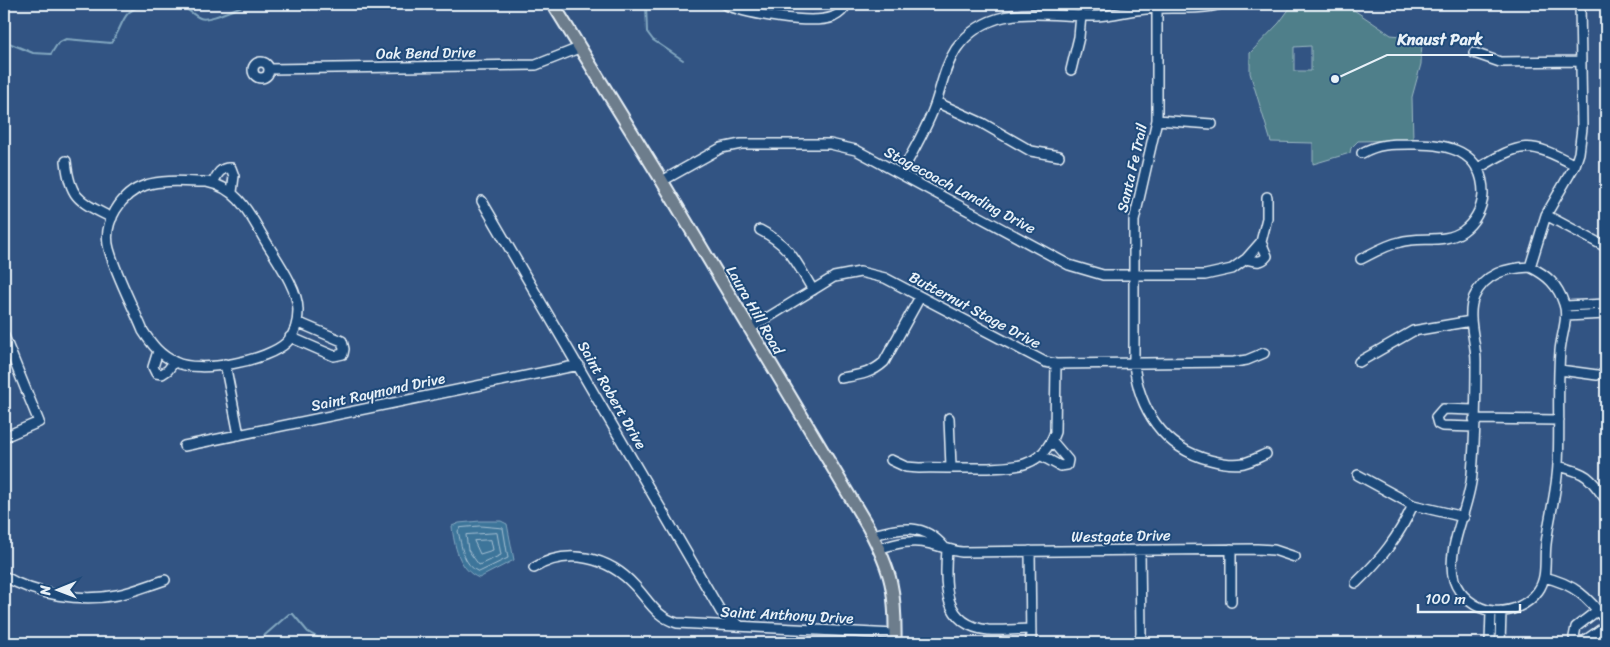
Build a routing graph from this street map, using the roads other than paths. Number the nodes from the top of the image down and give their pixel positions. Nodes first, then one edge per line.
1 (553, 4) edge
2 (724, 4) edge
3 (847, 4) edge
4 (1221, 4) edge
5 (1580, 4) edge
6 (1157, 8) junction
7 (1080, 16) junction
8 (579, 48) junction
9 (1474, 53) dead end
10 (1580, 61) junction
11 (269, 69) dead end
12 (1071, 70) dead end
13 (936, 102) junction
14 (1157, 120) junction
15 (1212, 124) dead end
16 (1362, 153) dead end
17 (1059, 156) dead end
18 (66, 161) dead end
19 (1574, 165) junction
20 (1477, 169) junction
21 (901, 174) junction
22 (662, 181) junction
23 (213, 183) junction
24 (232, 192) junction
25 (1267, 197) dead end
26 (482, 201) dead end
27 (1546, 215) junction
28 (112, 218) junction
29 (760, 230) dead end
30 (1261, 242) junction
31 (1606, 247) edge
32 (1246, 259) junction
33 (1361, 259) dead end
34 (1530, 267) junction
35 (1133, 275) junction
36 (813, 290) junction
37 (920, 297) junction
38 (1606, 304) edge
39 (1565, 306) junction
40 (1606, 314) edge
41 (1566, 316) junction
42 (1471, 321) junction
43 (297, 322) junction
44 (749, 329) junction
45 (4, 336) edge
46 (290, 337) junction
47 (158, 352) junction
48 (1264, 352) dead end
49 (174, 362) junction
50 (1359, 362) dead end
51 (225, 364) junction
52 (579, 364) junction
53 (1056, 364) junction
54 (1134, 364) junction
55 (1560, 370) junction
56 (1597, 375) dead end
57 (842, 378) dead end
58 (949, 418) dead end
59 (1474, 419) junction
60 (1559, 420) junction
61 (239, 435) junction
62 (4, 437) edge
63 (1052, 441) junction
64 (184, 446) dead end
65 (1266, 454) dead end
66 (1040, 455) junction
67 (891, 460) dead end
68 (1558, 466) junction
69 (950, 467) junction
70 (1358, 475) dead end
71 (1606, 500) edge
72 (1413, 505) junction
73 (1464, 517) junction
74 (872, 535) junction
75 (880, 549) junction
76 (947, 550) junction
77 (1140, 550) junction
78 (1231, 550) junction
79 (1030, 552) junction
80 (1295, 557) dead end
81 (534, 568) dead end
82 (4, 576) edge
83 (1544, 577) junction
84 (165, 580) dead end
85 (1356, 583) dead end
86 (1231, 602) dead end
87 (717, 604) junction
88 (1598, 610) junction
89 (1491, 611) junction
90 (1501, 612) junction
91 (1606, 621) edge
92 (702, 624) junction
93 (739, 625) junction
94 (1606, 626) edge
95 (1031, 629) junction
96 (895, 639) edge
97 (1031, 643) edge
98 (1139, 643) edge
99 (1490, 643) edge
100 (1500, 643) edge

1 - 8 main road, Laura Hill Road
2 - 3 street
4 - 6 street
5 - 10 street
6 - 7 street
6 - 14 street, Santa Fe Trail
7 - 12 street
7 - 13 street
8 - 11 street, Oak Bend Drive
8 - 22 main road, Laura Hill Road
9 - 10 street
10 - 19 street
13 - 17 street
13 - 21 street
14 - 15 street
14 - 35 street, Santa Fe Trail
16 - 20 street
18 - 28 street
19 - 20 street
19 - 27 street
20 - 33 street
21 - 22 street, Stagecoach Landing Drive
21 - 35 street, Stagecoach Landing Drive
22 - 44 main road, Laura Hill Road
23 - 24 street
23 - 24 street
23 - 28 street
24 - 43 street
25 - 30 street, Stagecoach Landing Drive
26 - 52 street, Saint Robert Drive
27 - 31 street
27 - 34 street
28 - 47 street
29 - 36 street
30 - 32 street, Stagecoach Landing Drive
30 - 32 street, Stagecoach Landing Drive
32 - 35 street, Stagecoach Landing Drive
34 - 39 street
34 - 42 street
35 - 54 street, Santa Fe Trail
36 - 37 street, Butternut Stage Drive
36 - 44 street, Butternut Stage Drive
37 - 53 street, Butternut Stage Drive
37 - 57 street
38 - 39 street
39 - 41 street
40 - 41 street
41 - 55 street
42 - 50 street
42 - 59 street
43 - 46 street
43 - 46 street
44 - 74 main road, Laura Hill Road
45 - 62 street
46 - 51 street
47 - 49 street
47 - 49 street
48 - 54 street, Butternut Stage Drive
49 - 51 street
51 - 61 street
52 - 61 street, Saint Raymond Drive
52 - 87 street, Saint Robert Drive
53 - 54 street, Butternut Stage Drive
53 - 63 street
54 - 65 street, Santa Fe Trail
55 - 56 street
55 - 60 street
58 - 69 street
59 - 60 street
59 - 73 street
60 - 68 street
61 - 64 street, Saint Raymond Drive
63 - 66 street
63 - 66 street
66 - 69 street
67 - 69 street
68 - 71 street
68 - 83 street
70 - 72 street
72 - 73 street
72 - 85 street
73 - 89 street
74 - 75 main road, Laura Hill Road
74 - 76 street
75 - 76 street, Westgate Drive
75 - 96 main road, Laura Hill Road
76 - 79 street, Westgate Drive
76 - 95 street
77 - 78 street, Westgate Drive
77 - 79 street, Westgate Drive
77 - 98 street
78 - 80 street, Westgate Drive
78 - 86 street
79 - 95 street
81 - 92 street, Saint Anthony Drive
82 - 84 street
83 - 88 street
83 - 90 street
87 - 92 street
87 - 93 street, Saint Robert Drive
88 - 91 street
88 - 94 street
89 - 90 street
89 - 99 street
90 - 100 street
92 - 93 street, Saint Anthony Drive
93 - 96 street, Saint Anthony Drive
95 - 97 street

